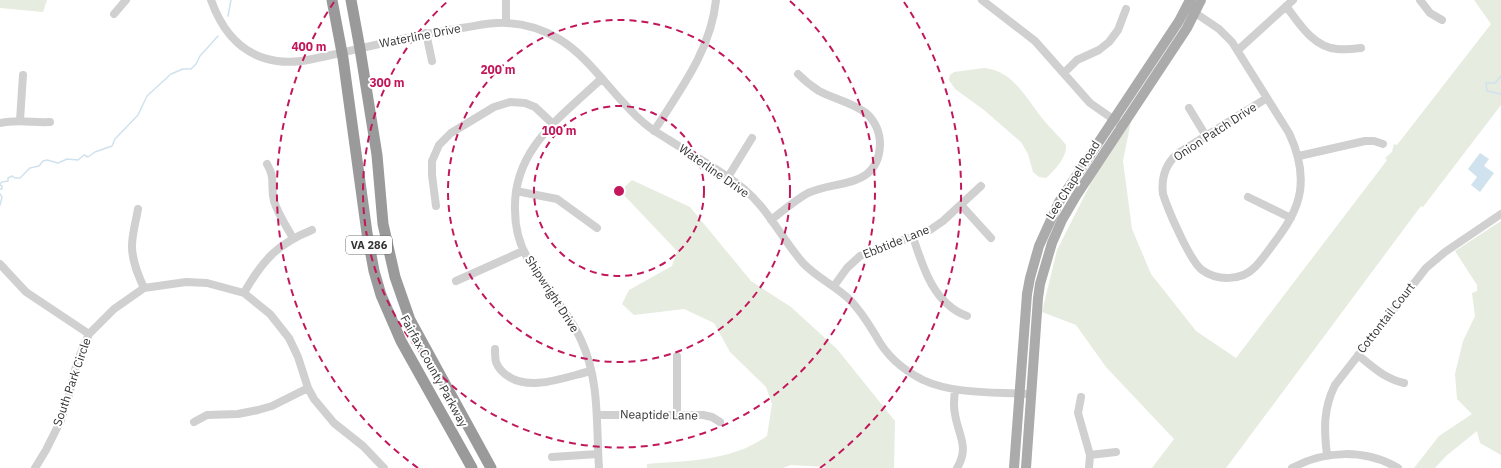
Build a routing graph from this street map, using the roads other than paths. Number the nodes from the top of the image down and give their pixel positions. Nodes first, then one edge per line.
1 (126, 0) edge
2 (211, 0) edge
3 (332, 0) edge
4 (351, 0) edge
5 (506, 0) edge
6 (716, 0) edge
7 (982, 0) edge
8 (1202, 0) edge
9 (1293, 0) edge
10 (1420, 0) edge
11 (1188, 4) edge
12 (1286, 6) junction
13 (1126, 9) dead end
14 (114, 14) dead end
15 (1195, 14) junction
16 (1442, 20) dead end
17 (506, 22) junction
18 (426, 33) junction
19 (1361, 48) dead end
20 (360, 49) junction
21 (1238, 50) junction
22 (342, 52) junction
23 (432, 61) dead end
24 (1064, 73) junction
25 (798, 74) dead end
26 (23, 75) dead end
27 (601, 80) junction
28 (1267, 98) junction
29 (1188, 108) dead end
30 (20, 120) junction
31 (1114, 120) junction
32 (50, 122) dead end
33 (0, 123) edge
34 (553, 124) junction
35 (1123, 126) junction
36 (654, 130) junction
37 (1206, 136) junction
38 (752, 138) dead end
39 (1383, 144) dead end
40 (1299, 156) junction
41 (267, 164) dead end
42 (728, 177) junction
43 (981, 186) dead end
44 (516, 191) junction
45 (1248, 197) dead end
46 (960, 205) junction
47 (436, 206) dead end
48 (138, 209) dead end
49 (1501, 214) edge
50 (1291, 218) junction
51 (771, 220) junction
52 (597, 228) dead end
53 (312, 230) dead end
54 (913, 237) junction
55 (293, 238) junction
56 (991, 238) dead end
57 (523, 251) junction
58 (0, 264) edge
59 (456, 281) dead end
60 (834, 286) junction
61 (144, 288) junction
62 (244, 293) junction
63 (967, 316) dead end
64 (89, 334) junction
65 (495, 349) dead end
66 (1358, 355) junction
67 (677, 356) dead end
68 (591, 371) junction
69 (1404, 383) dead end
70 (308, 388) junction
71 (955, 390) junction
72 (1020, 393) junction
73 (1031, 394) junction
74 (1081, 397) dead end
75 (597, 415) junction
76 (677, 415) junction
77 (194, 422) dead end
78 (720, 422) dead end
79 (1116, 452) dead end
80 (598, 454) junction
81 (1090, 455) junction
82 (1328, 455) junction
83 (552, 457) dead end
84 (1294, 467) edge
85 (35, 468) edge
86 (384, 468) edge
87 (472, 468) edge
88 (491, 468) edge
89 (599, 468) edge
90 (957, 468) edge
91 (1014, 468) edge
92 (1026, 468) edge
93 (1090, 468) edge
94 (1398, 468) edge

1 - 14 street
2 - 22 street, Waterline Drive
3 - 22 highway, Fairfax County Parkway / VA 286
4 - 20 highway, Fairfax County Parkway / VA 286
5 - 17 street
6 - 36 street
7 - 24 street
8 - 15 main road, Lee Chapel Road
9 - 12 street
10 - 16 street
11 - 15 street, Onion Patch Drive
11 - 31 main road, Lee Chapel Road
12 - 19 street
12 - 21 street
13 - 24 street
15 - 21 street, Onion Patch Drive
15 - 35 main road, Lee Chapel Road
17 - 18 street, Waterline Drive
17 - 27 street, Waterline Drive
18 - 20 street, Waterline Drive
18 - 23 street
20 - 22 street, Waterline Drive
20 - 88 highway, Fairfax County Parkway / VA 286
21 - 28 street, Onion Patch Drive
22 - 87 highway, Fairfax County Parkway / VA 286
24 - 31 street
25 - 51 street
26 - 30 street
27 - 34 street, Shipwright Drive
27 - 36 street, Waterline Drive
28 - 37 street, Onion Patch Drive
28 - 40 street, Onion Patch Drive
29 - 37 street
30 - 32 street
30 - 33 street
31 - 35 street
31 - 72 main road, Lee Chapel Road
34 - 44 street, Shipwright Drive
34 - 47 street
35 - 73 main road, Lee Chapel Road
36 - 42 street, Waterline Drive
37 - 50 street, Onion Patch Drive
38 - 42 street
39 - 40 street
40 - 50 street, Onion Patch Drive
41 - 55 street
42 - 51 street, Waterline Drive
43 - 46 street, Ebbtide Lane
44 - 52 street
44 - 57 street, Shipwright Drive
45 - 50 street
46 - 54 street, Ebbtide Lane
46 - 56 street
48 - 61 street
49 - 66 street, Cottontail Court
51 - 60 street, Waterline Drive
53 - 55 street
54 - 60 street, Ebbtide Lane
54 - 63 street
55 - 62 street
57 - 59 street
57 - 68 street, Shipwright Drive
58 - 64 street
60 - 71 street, Waterline Drive
61 - 62 street, South Park Circle
61 - 64 street, South Park Circle
62 - 70 street, South Park Circle
64 - 85 street, South Park Circle
65 - 68 street
66 - 69 street
66 - 82 street, Cottontail Court
67 - 76 street
68 - 75 street, Shipwright Drive
70 - 77 street
70 - 86 street, South Park Circle
71 - 72 street, Waterline Drive
71 - 90 street
72 - 73 street, Waterline Drive
72 - 91 main road, Lee Chapel Road
73 - 92 main road, Lee Chapel Road
74 - 81 street
75 - 76 street, Neaptide Lane
75 - 80 street, Shipwright Drive
76 - 78 street, Neaptide Lane
79 - 81 street
80 - 83 street
80 - 89 street, Shipwright Drive
81 - 93 street
82 - 84 street
82 - 94 street

